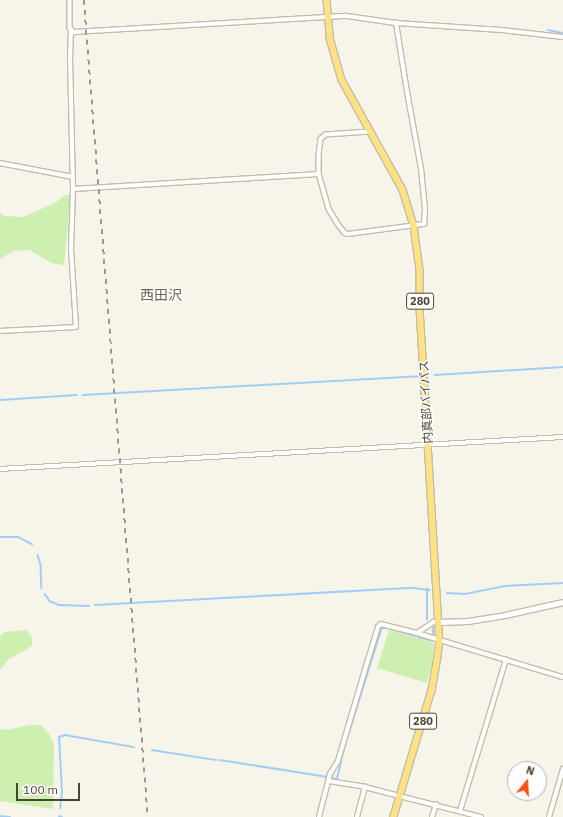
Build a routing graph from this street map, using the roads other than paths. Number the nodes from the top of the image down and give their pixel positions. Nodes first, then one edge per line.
1 (70, 0) edge
2 (327, 0) edge
3 (328, 17) junction
4 (396, 23) junction
5 (71, 30) junction
6 (563, 37) edge
7 (370, 132) junction
8 (0, 163) edge
9 (319, 174) junction
10 (73, 177) junction
11 (73, 189) junction
12 (414, 226) junction
13 (0, 331) edge
14 (563, 437) edge
15 (429, 444) junction
16 (0, 469) edge
17 (563, 602) edge
18 (440, 622) junction
19 (417, 633) junction
20 (440, 640) junction
21 (506, 660) junction
22 (563, 676) edge
23 (563, 769) edge
24 (329, 781) junction
25 (365, 787) junction
26 (400, 796) junction
27 (436, 805) junction
28 (460, 811) junction
29 (473, 816) edge
30 (319, 817) edge
31 (357, 817) edge
32 (394, 817) edge
33 (432, 817) edge
34 (481, 817) edge
35 (549, 817) edge

1 - 5 street
2 - 3 highway, 内真部バイパス / 280
3 - 4 street
3 - 5 street
3 - 7 highway, 内真部バイパス / 280
4 - 6 street
4 - 12 street
5 - 10 street
7 - 9 street
7 - 12 highway, 内真部バイパス / 280
8 - 10 street
9 - 11 street
9 - 12 street
10 - 11 street
11 - 13 street
12 - 15 highway, 内真部バイパス / 280
14 - 15 street
15 - 16 street
15 - 18 highway, 内真部バイパス / 280
17 - 18 street
18 - 19 street
18 - 20 highway, 内真部バイパス / 280
19 - 20 street
19 - 24 street
20 - 21 street
20 - 26 highway, 内真部バイパス / 280
21 - 22 street
21 - 28 street
23 - 35 street
24 - 25 street
24 - 30 street
25 - 26 street
25 - 31 street
26 - 27 street
26 - 32 highway, 内真部バイパス / 280
27 - 28 street
27 - 33 street
28 - 29 street
29 - 34 street

